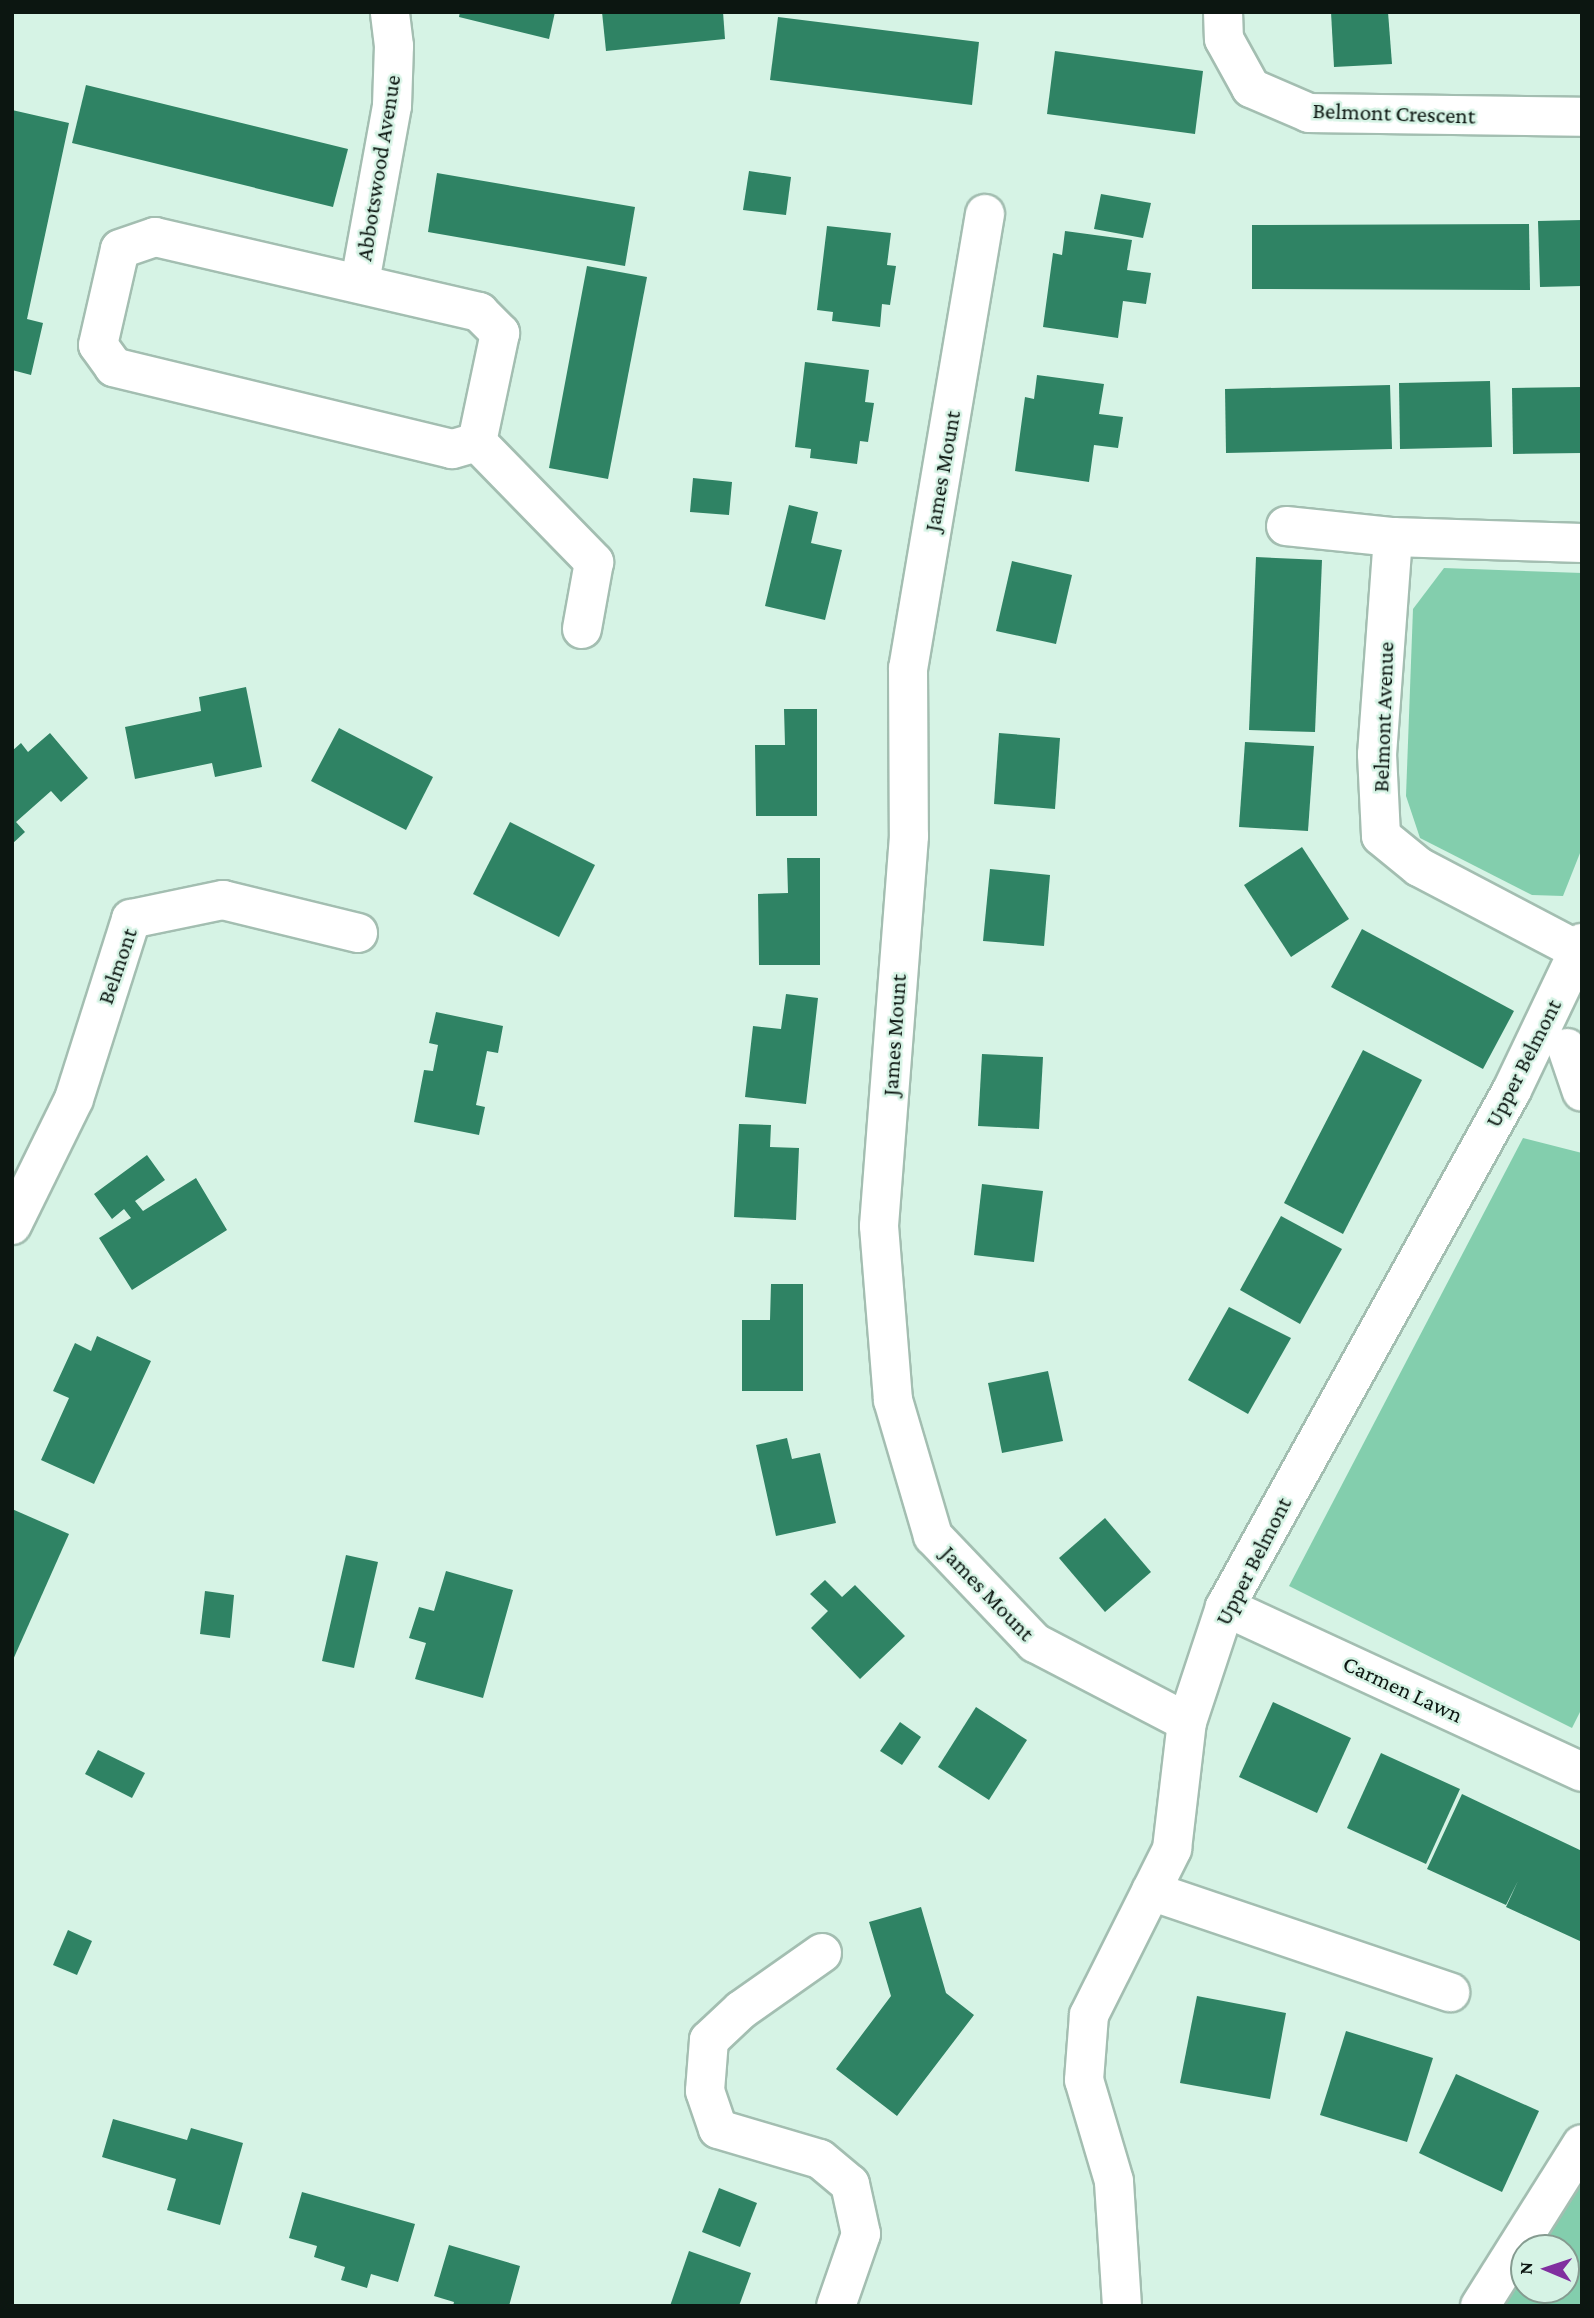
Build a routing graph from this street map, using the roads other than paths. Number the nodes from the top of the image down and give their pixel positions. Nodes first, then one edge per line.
1 (390, 12) edge
2 (1223, 12) edge
3 (1582, 117) edge
4 (985, 214) dead end
5 (360, 282) junction
6 (477, 442) junction
7 (1286, 526) dead end
8 (1393, 537) junction
9 (1582, 543) edge
10 (582, 629) dead end
11 (358, 933) dead end
12 (1580, 947) edge
13 (1567, 1048) dead end
14 (1582, 1092) edge
15 (12, 1225) edge
16 (1225, 1607) junction
17 (1187, 1722) junction
18 (1582, 1771) edge
19 (1151, 1891) junction
20 (822, 1953) dead end
21 (1450, 1992) dead end
22 (1582, 2144) edge
23 (836, 2306) edge
24 (1122, 2306) edge
25 (1480, 2306) edge

1 - 5 street, Abbotswood Avenue
2 - 3 street, Belmont Crescent
4 - 17 street, James Mount
5 - 6 street
5 - 6 street
6 - 10 street
7 - 8 street
8 - 9 street
8 - 12 street, Belmont Avenue
11 - 15 street, Belmont
12 - 16 street, Upper Belmont
13 - 14 street
16 - 17 street, Upper Belmont
16 - 18 street, Carmen Lawn
17 - 19 street, Upper Belmont
19 - 21 street
19 - 24 street, Upper Belmont
20 - 23 street
22 - 25 street

